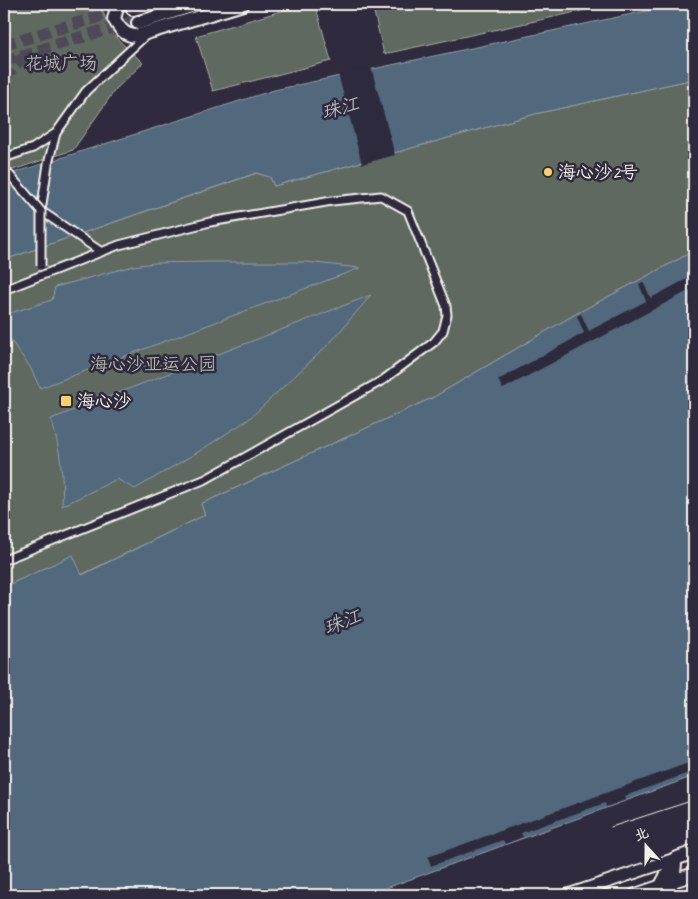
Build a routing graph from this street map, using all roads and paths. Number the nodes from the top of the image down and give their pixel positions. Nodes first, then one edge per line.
1 (118, 4) edge
2 (152, 4) edge
3 (197, 4) edge
4 (243, 4) edge
5 (133, 9) tunnel mouth
6 (138, 23) tunnel mouth
7 (147, 34) junction
8 (56, 134) junction
9 (4, 158) edge
10 (5, 170) edge
11 (41, 211) junction
12 (100, 251) junction
13 (41, 270) junction
14 (4, 290) edge
15 (4, 560) edge
16 (694, 852) edge
17 (675, 859) junction
18 (694, 874) edge
19 (674, 881) junction
20 (661, 892) edge
21 (568, 895) edge
22 (634, 895) edge

1 - 7 main road
2 - 5 main road
3 - 6 main road
4 - 7 main road
7 - 8 street
8 - 9 street
8 - 11 street
10 - 11 street, bridge
11 - 12 street
11 - 13 street, bridge
12 - 13 street
12 - 15 street
13 - 14 street
16 - 17 main road
17 - 19 main road
17 - 20 main road
17 - 21 street
18 - 19 main road
19 - 20 main road
20 - 22 street

